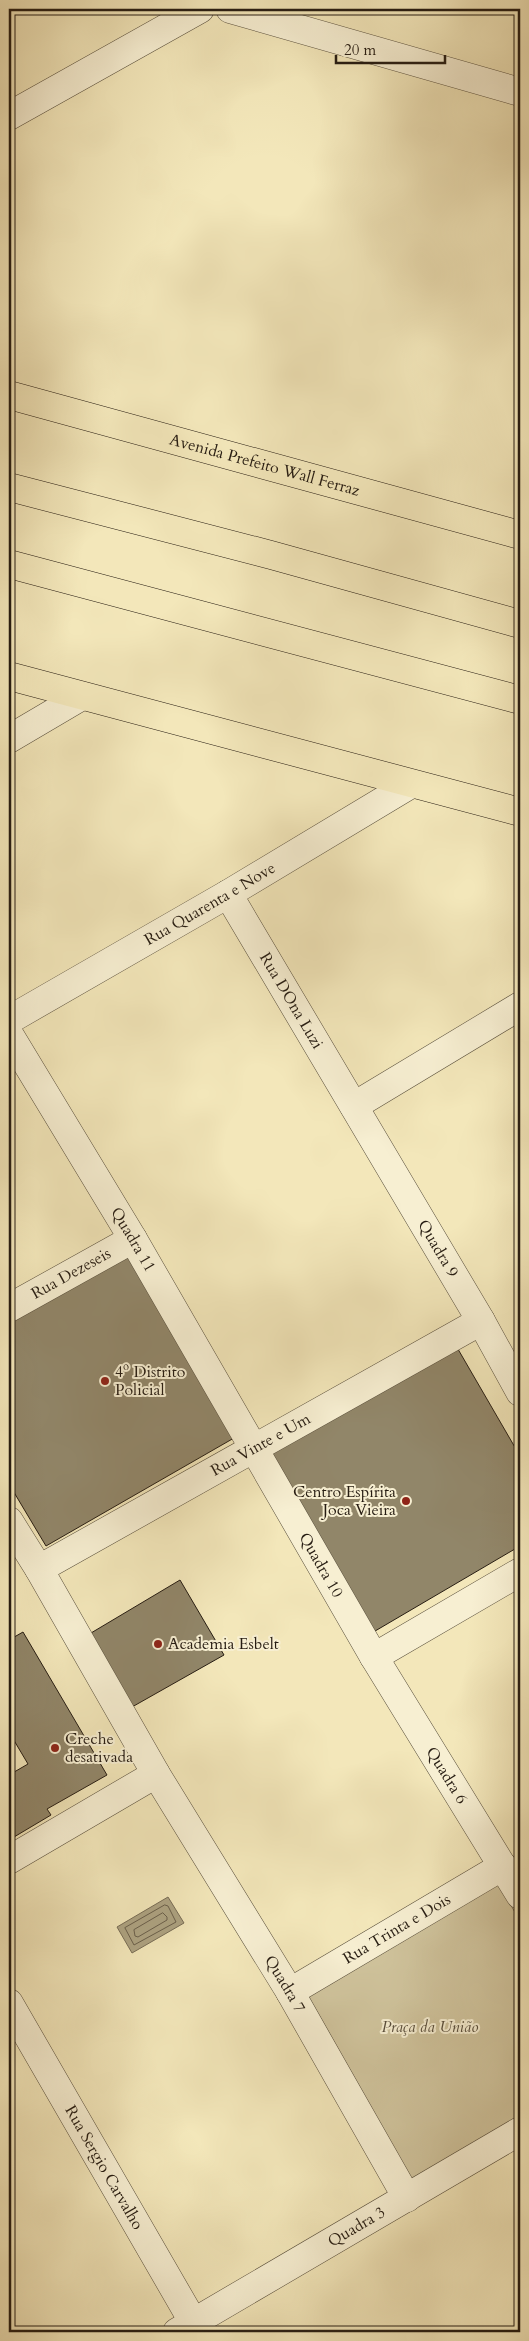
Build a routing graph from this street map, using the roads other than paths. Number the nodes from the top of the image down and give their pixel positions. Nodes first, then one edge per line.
1 (200, 9) edge
2 (230, 9) edge
3 (520, 92) edge
4 (9, 116) edge
5 (9, 395) edge
6 (9, 487) edge
7 (520, 535) edge
8 (9, 564) edge
9 (520, 624) edge
10 (9, 676) edge
11 (82, 696) junction
12 (520, 700) edge
13 (9, 739) edge
14 (411, 784) junction
15 (520, 812) edge
16 (228, 894) junction
17 (520, 1006) edge
18 (9, 1020) edge
19 (9, 1034) edge
20 (354, 1106) junction
21 (133, 1239) junction
22 (9, 1308) edge
23 (481, 1321) junction
24 (520, 1392) edge
25 (252, 1448) junction
26 (9, 1522) edge
27 (40, 1569) junction
28 (520, 1572) edge
29 (374, 1657) junction
30 (156, 1774) junction
31 (9, 1860) edge
32 (503, 1866) junction
33 (520, 1895) edge
34 (290, 1992) junction
35 (9, 2002) edge
36 (520, 2131) edge
37 (408, 2198) junction
38 (190, 2329) edge

1 - 4 street
2 - 3 street
5 - 7 main road, Avenida Prefeito Wall Ferraz
6 - 9 main road
8 - 12 main road
10 - 11 main road
11 - 13 street
11 - 14 main road
14 - 15 main road
14 - 16 street, Rua Quarenta e Nove
16 - 18 street, Rua Quarenta e Nove
16 - 20 street, Rua DOna Luzi
17 - 20 street
19 - 21 street, Quadra 11
20 - 23 street, Quadra 9
21 - 22 street, Rua Dezeseis
21 - 25 street, Quadra 11
23 - 24 street, Quadra 9
23 - 25 street, Rua Vinte e Um
25 - 27 street, Rua Vinte e Um
25 - 29 street, Quadra 10
26 - 27 street
27 - 30 street
28 - 29 street
29 - 32 street, Quadra 6
30 - 31 street
30 - 34 street, Quadra 7
32 - 33 street, Quadra 6
32 - 34 street, Rua Trinta e Dois
34 - 37 street, Quadra 7
35 - 38 street, Rua Sergio Carvalho
36 - 37 street, Quadra 3
37 - 38 street, Quadra 3

